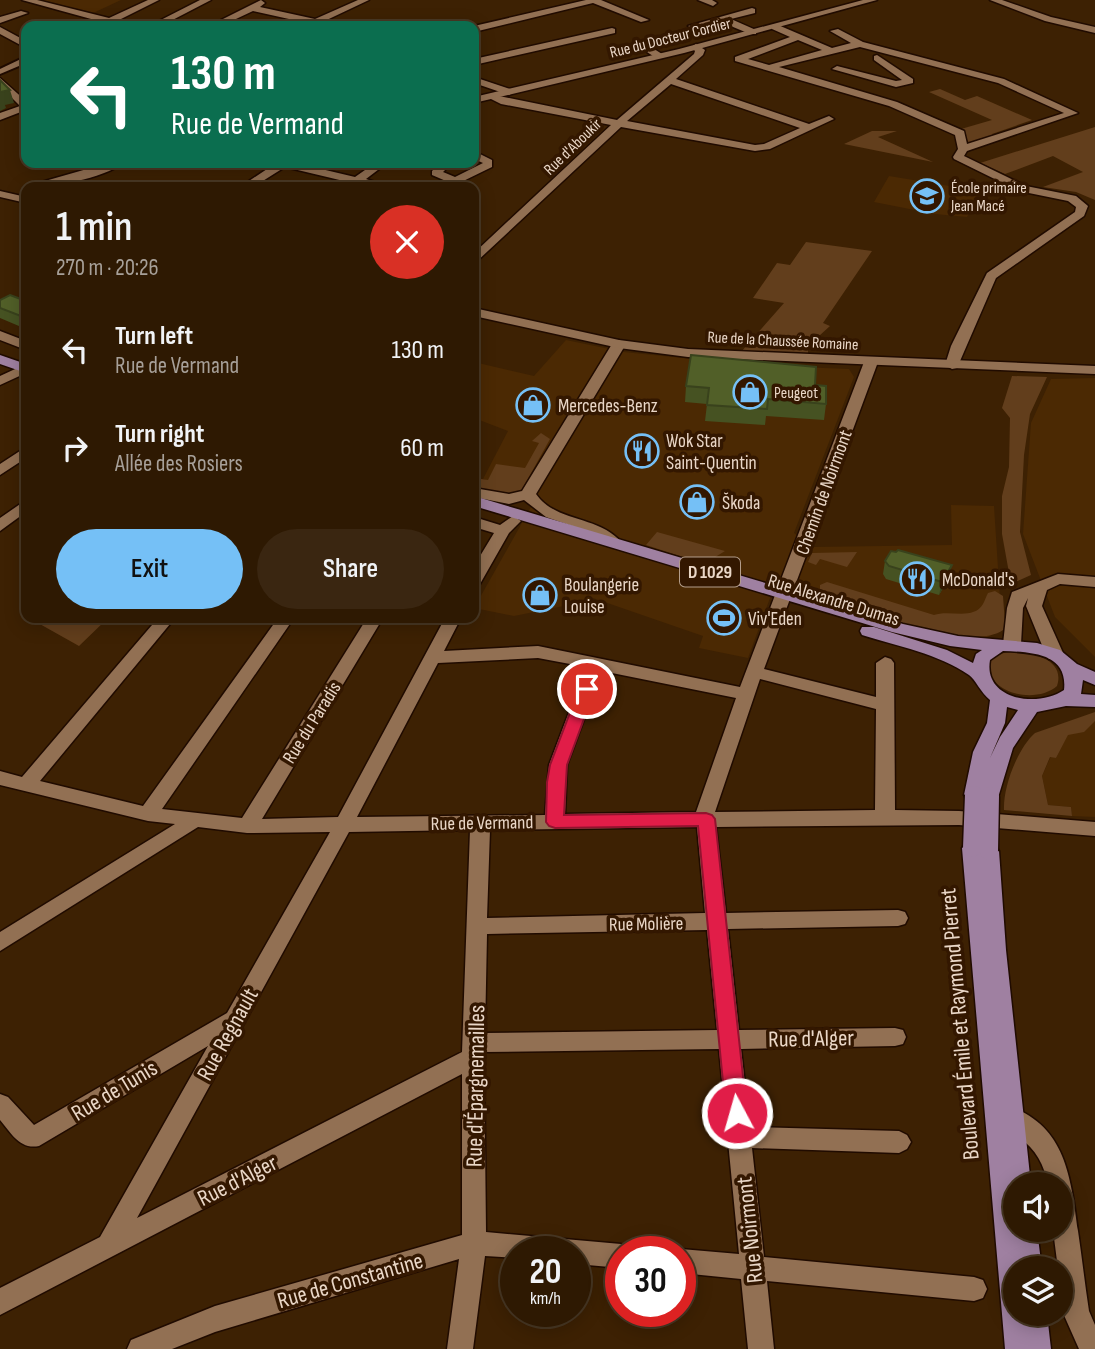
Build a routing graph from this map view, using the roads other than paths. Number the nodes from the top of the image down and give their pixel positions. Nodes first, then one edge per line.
1 (26, 0) edge
2 (155, 0) edge
3 (207, 0) edge
4 (268, 0) edge
5 (365, 0) edge
6 (596, 0) edge
7 (702, 0) edge
8 (873, 0) edge
9 (994, 0) edge
10 (713, 3) dead end
11 (543, 5) dead end
12 (253, 8) junction
13 (555, 10) junction
14 (752, 11) dead end
15 (24, 13) dead end
16 (723, 19) junction
17 (0, 20) edge
18 (644, 20) dead end
19 (110, 21) joint
20 (163, 21) edge
21 (226, 21) edge
22 (300, 21) edge
23 (316, 21) edge
24 (693, 26) dead end
25 (775, 27) junction
26 (479, 28) edge
27 (0, 30) edge
28 (1095, 30) edge
29 (612, 31) dead end
30 (753, 32) junction
31 (835, 32) dead end
32 (799, 37) junction
33 (668, 38) dead end
34 (21, 42) edge
35 (860, 44) junction
36 (829, 50) junction
37 (695, 53) junction
38 (877, 53) junction
39 (659, 57) junction
40 (479, 61) edge
41 (21, 62) edge
42 (775, 68) junction
43 (837, 69) junction
44 (0, 72) edge
45 (808, 78) junction
46 (670, 80) junction
47 (0, 81) edge
48 (479, 82) edge
49 (509, 92) junction
50 (493, 96) junction
51 (479, 99) edge
52 (21, 101) edge
53 (21, 108) edge
54 (0, 117) edge
55 (828, 120) dead end
56 (620, 122) junction
57 (810, 128) junction
58 (961, 153) junction
59 (479, 157) edge
60 (104, 168) edge
61 (275, 168) edge
62 (299, 168) edge
63 (375, 168) edge
64 (442, 168) edge
65 (456, 181) joint
66 (55, 182) edge
67 (254, 182) edge
68 (345, 182) edge
69 (354, 182) edge
70 (21, 189) edge
71 (0, 193) edge
72 (21, 199) edge
73 (479, 255) edge
74 (479, 313) edge
75 (0, 335) edge
76 (21, 344) edge
77 (619, 344) junction
78 (0, 356) edge
79 (871, 362) junction
80 (952, 365) junction
81 (21, 368) edge
82 (1095, 370) edge
83 (21, 373) edge
84 (0, 383) edge
85 (21, 455) edge
86 (0, 471) edge
87 (479, 493) edge
88 (528, 494) junction
89 (479, 502) edge
90 (479, 512) edge
91 (479, 523) edge
92 (508, 526) junction
93 (614, 543) junction
94 (479, 572) edge
95 (1095, 582) edge
96 (1040, 585) junction
97 (782, 600) junction
98 (163, 623) edge
99 (282, 623) edge
100 (372, 623) edge
101 (450, 623) edge
102 (1005, 646) junction
103 (431, 657) junction
104 (1062, 661) junction
105 (596, 663) junction
106 (885, 663) dead end
107 (754, 673) junction
108 (979, 673) junction
109 (1095, 678) edge
110 (746, 694) junction
111 (999, 696) junction
112 (1066, 700) junction
113 (1095, 701) edge
114 (884, 705) junction
115 (1031, 707) junction
116 (0, 778) edge
117 (27, 784) junction
118 (982, 795) junction
119 (148, 814) junction
120 (885, 817) junction
121 (706, 819) junction
122 (193, 820) junction
123 (480, 822) junction
124 (555, 822) junction
125 (344, 824) junction
126 (247, 825) junction
127 (1095, 829) edge
128 (981, 850) junction
129 (898, 918) dead end
130 (717, 922) junction
131 (479, 926) junction
132 (5, 933) edge
133 (236, 1018) junction
134 (895, 1037) dead end
135 (729, 1039) junction
136 (474, 1050) junction
137 (0, 1104) edge
138 (1012, 1117) junction
139 (740, 1138) junction
140 (899, 1142) dead end
141 (1018, 1172) edge
142 (1058, 1172) edge
143 (1067, 1242) edge
144 (474, 1243) junction
145 (109, 1244) junction
146 (500, 1245) edge
147 (696, 1262) edge
148 (753, 1267) junction
149 (974, 1289) dead end
150 (0, 1302) edge
151 (1035, 1326) edge
152 (140, 1349) edge
153 (460, 1349) edge
154 (761, 1349) edge
155 (1018, 1349) edge
156 (1038, 1349) edge
157 (1093, 1349) edge

1 - 19 street
2 - 19 street
3 - 20 street
4 - 12 street
5 - 23 street
6 - 13 street
6 - 18 street
7 - 10 street
8 - 25 street, Rue du Docteur Cordier
9 - 28 street
11 - 13 street
12 - 21 street
12 - 22 street
13 - 26 street
14 - 16 street
15 - 17 street
16 - 24 street
16 - 30 street
25 - 30 street, Rue du Docteur Cordier
25 - 32 street
27 - 34 street
29 - 40 street
30 - 37 street, Rue du Docteur Cordier
31 - 35 street
32 - 36 street
32 - 42 street
33 - 39 street
35 - 36 street
35 - 38 street
36 - 42 street
37 - 39 street, Rue du Docteur Cordier
37 - 46 street, Rue d'Aboukir
38 - 43 street
38 - 43 street
38 - 58 street
39 - 49 street, Rue du Docteur Cordier
41 - 44 street
42 - 45 street
43 - 45 street
45 - 58 street
46 - 56 street, Rue d'Aboukir
46 - 57 street
47 - 52 street
48 - 49 street
49 - 50 street, Rue du Docteur Cordier
50 - 51 street, Rue du Docteur Cordier
50 - 56 street
53 - 54 street
55 - 57 street
56 - 57 street
56 - 73 street, Rue d'Aboukir
58 - 80 street
59 - 65 street
60 - 66 street
61 - 67 street
62 - 68 street
63 - 69 street
64 - 65 street
70 - 71 street
71 - 72 street
74 - 77 street, Rue de la Chaussée Romaine
75 - 76 street
77 - 79 street, Rue de la Chaussée Romaine
77 - 88 street
78 - 81 main road
79 - 80 street, Rue de la Chaussée Romaine
79 - 97 street, Chemin de Noirmont
80 - 82 street, Rue de la Chaussée Romaine
83 - 84 street
85 - 86 street
87 - 88 street
88 - 93 street
89 - 93 main road, D 1029
90 - 92 main road, Rue Alexandre Dumas
91 - 92 street, Rue Alexandre Dumas
92 - 94 street
92 - 97 main road, Rue Alexandre Dumas
93 - 97 main road, D 1029
95 - 96 street
96 - 102 street
96 - 104 street
97 - 102 main road, D 1029
97 - 107 street, Chemin de Noirmont
97 - 108 main road, Rue Alexandre Dumas
98 - 117 street
99 - 119 street
100 - 126 street, Rue du Paradis
101 - 103 street, Rue Regnault
102 - 104 main road
102 - 108 main road
103 - 105 street
103 - 125 street, Rue Regnault
104 - 109 main road
104 - 112 main road
105 - 110 street
105 - 124 street
106 - 114 street
107 - 110 street, Chemin de Noirmont
107 - 114 street
108 - 111 main road
110 - 121 street, Chemin de Noirmont
111 - 115 main road
111 - 118 main road, Boulevard Émile et Raymond Pierret
112 - 113 main road
112 - 115 main road
114 - 120 street
115 - 118 main road, Boulevard Émile et Raymond Pierret
116 - 117 street, Rue de Vermand
117 - 119 street, Rue de Vermand
118 - 128 main road, Boulevard Émile et Raymond Pierret, bridge
119 - 122 street, Rue de Vermand
120 - 121 street, Rue de Vermand
120 - 127 street, Rue de Vermand
121 - 124 street, Rue de Vermand
121 - 130 street, Rue Noirmont
122 - 126 street, Rue de Vermand
122 - 132 street
123 - 124 street, Rue de Vermand
123 - 125 street, Rue de Vermand
123 - 131 street, Rue d'Épargnemailles
125 - 126 street, Rue de Vermand
125 - 133 street, Rue Regnault
128 - 138 main road, Boulevard Émile et Raymond Pierret
128 - 155 main road, Boulevard Émile et Raymond Pierret
129 - 130 street, Rue Molière
130 - 131 street, Rue Molière
130 - 135 street, Rue Noirmont
131 - 136 street, Rue d'Épargnemailles
133 - 137 street, Rue de Tunis
133 - 145 street, Rue Regnault
134 - 135 street, Rue d'Alger
135 - 136 street, Rue d'Alger
135 - 139 street, Rue Noirmont
136 - 144 street, Rue d'Épargnemailles
136 - 145 street, Rue d'Alger
138 - 141 main road, Boulevard Émile et Raymond Pierret
138 - 142 street
139 - 140 street
139 - 148 street, Rue Noirmont
143 - 157 street
144 - 146 street, Rue de Constantine
144 - 152 street, Rue de Constantine
144 - 153 street, Rue d'Épargnemailles
145 - 150 street, Rue d'Alger
147 - 148 street
148 - 149 street
148 - 154 street, Rue Noirmont
151 - 156 main road

